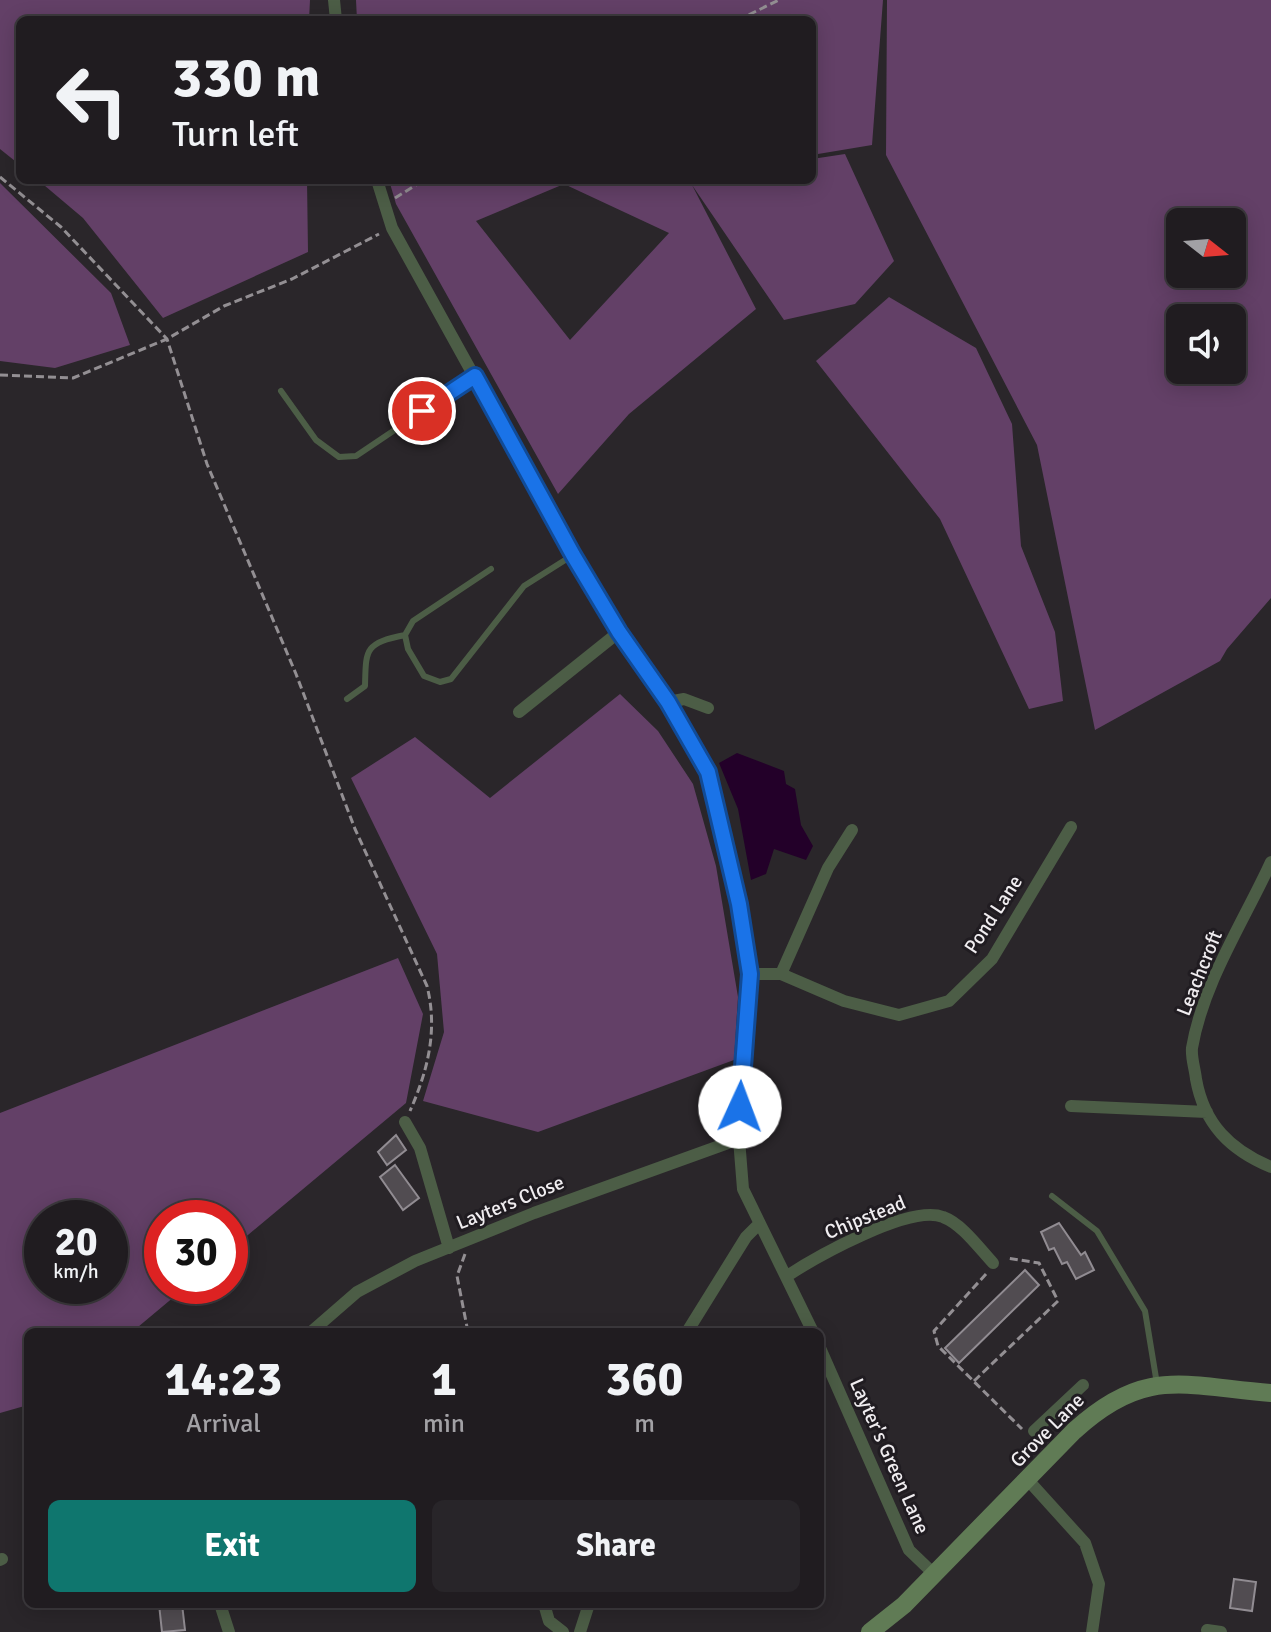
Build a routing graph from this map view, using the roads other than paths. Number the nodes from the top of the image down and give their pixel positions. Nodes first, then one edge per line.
1 (378, 184) edge
2 (475, 376) junction
3 (281, 391) dead end
4 (573, 555) junction
5 (491, 569) dead end
6 (619, 632) junction
7 (405, 635) junction
8 (347, 699) dead end
9 (668, 702) junction
10 (708, 708) dead end
11 (519, 712) dead end
12 (1071, 827) dead end
13 (852, 830) dead end
14 (1271, 862) edge
15 (750, 974) junction
16 (781, 974) junction
17 (1071, 1106) dead end
18 (1207, 1112) junction
19 (405, 1122) road end
20 (739, 1139) junction
21 (1271, 1167) edge
22 (1052, 1196) dead end
23 (758, 1225) junction
24 (455, 1246) junction
25 (993, 1263) road end
26 (787, 1276) junction
27 (316, 1328) edge
28 (689, 1328) edge
29 (811, 1328) edge
30 (824, 1357) edge
31 (1157, 1384) junction
32 (1083, 1385) dead end
33 (1271, 1393) edge
34 (1054, 1415) junction
35 (1034, 1431) road end
36 (1074, 1431) junction
37 (1028, 1480) junction
38 (933, 1573) junction
39 (221, 1608) edge
40 (545, 1608) edge
41 (588, 1608) edge
42 (1207, 1630) dead end
43 (229, 1632) edge
44 (563, 1632) edge
45 (580, 1632) edge
46 (870, 1632) edge
47 (1092, 1632) edge
48 (1221, 1632) edge

1 - 2 street
2 - 3 lane
2 - 4 street
4 - 6 street
4 - 7 lane
5 - 7 lane
6 - 9 street
6 - 11 street
7 - 8 lane
9 - 10 street
9 - 15 street
12 - 16 street, Pond Lane
13 - 16 street
14 - 18 street, Leachcroft
15 - 16 street, Pond Lane
15 - 20 street
17 - 18 street
18 - 21 street, Leachcroft
19 - 24 street
20 - 23 street
20 - 24 street, Layters Close
22 - 31 lane
23 - 26 street
23 - 28 street
24 - 27 street, Layters Close
25 - 26 street, Chipstead
26 - 29 street
30 - 38 street, Layter's Green Lane
31 - 33 street, Grove Lane
31 - 36 street, Grove Lane
32 - 34 street
34 - 35 street
34 - 36 street
36 - 37 street, Grove Lane
37 - 38 street, Grove Lane
37 - 47 street
38 - 46 street, Grove Lane
39 - 43 street
40 - 44 street
41 - 45 street
42 - 48 street

